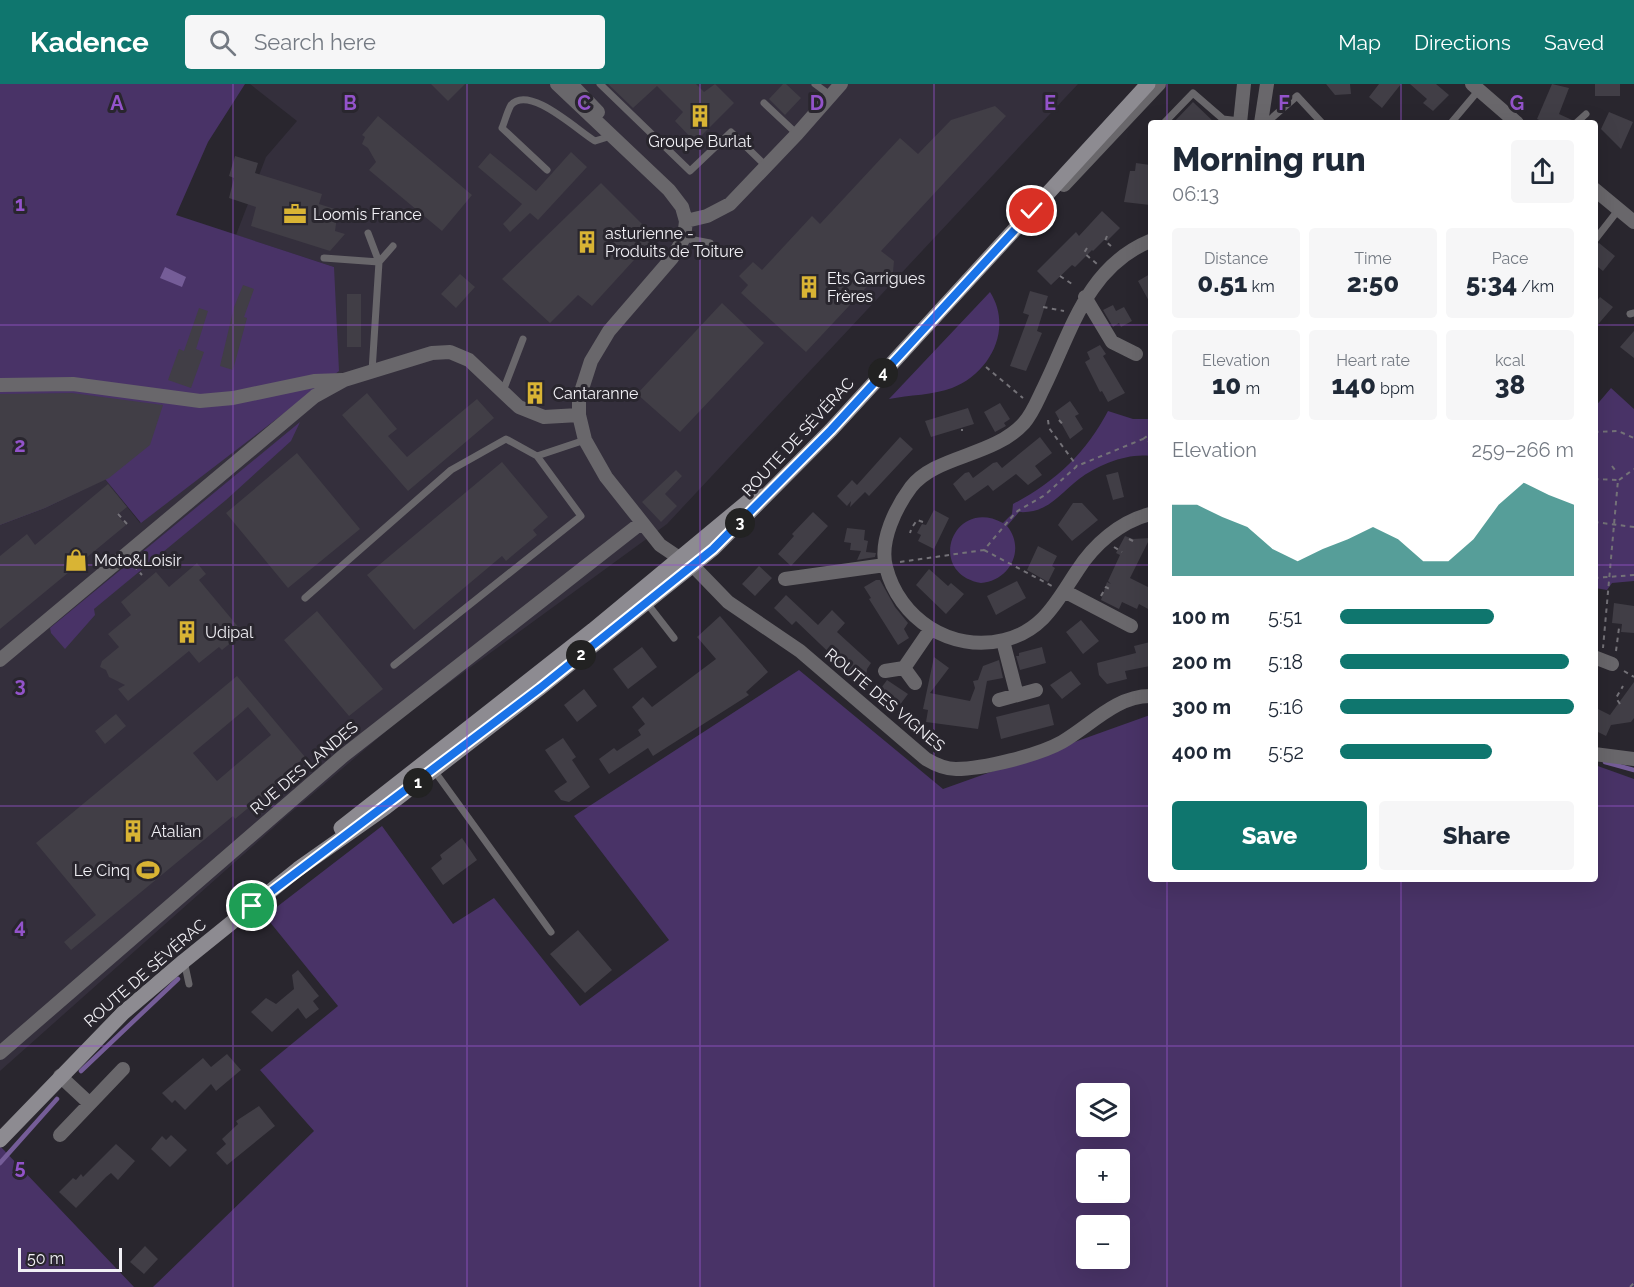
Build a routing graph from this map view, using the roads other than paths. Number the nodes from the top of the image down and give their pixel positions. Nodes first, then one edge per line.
1 (557, 84) edge
2 (571, 84) edge
3 (600, 84) edge
4 (815, 84) edge
5 (840, 84) edge
6 (1136, 84) edge
7 (1148, 84) edge
8 (1159, 84) edge
9 (1267, 84) edge
10 (1242, 86) edge
11 (1475, 87) edge
12 (830, 95) junction
13 (764, 103) dead end
14 (1586, 114) dead end
15 (1167, 120) edge
16 (1229, 120) edge
17 (1240, 120) edge
18 (1262, 120) edge
19 (1270, 120) edge
20 (1319, 120) edge
21 (1453, 120) edge
22 (1514, 120) edge
23 (1579, 120) edge
24 (601, 123) junction
25 (798, 134) junction
26 (613, 135) junction
27 (767, 167) junction
28 (547, 170) dead end
29 (1598, 192) edge
30 (1619, 209) junction
31 (1032, 211) junction
32 (686, 221) junction
33 (1634, 222) edge
34 (368, 233) dead end
35 (1598, 236) edge
36 (684, 238) junction
37 (1148, 242) edge
38 (710, 243) dead end
39 (393, 246) dead end
40 (324, 258) dead end
41 (379, 262) junction
42 (1081, 292) junction
43 (523, 339) dead end
44 (1136, 354) dead end
45 (372, 371) junction
46 (344, 380) junction
47 (0, 385) edge
48 (503, 391) junction
49 (579, 415) junction
50 (585, 440) junction
51 (537, 456) junction
52 (1148, 515) edge
53 (641, 523) junction
54 (685, 564) junction
55 (885, 565) junction
56 (786, 579) dead end
57 (1066, 592) junction
58 (305, 598) dead end
59 (644, 600) junction
60 (1131, 626) dead end
61 (930, 630) junction
62 (674, 638) dead end
63 (1003, 640) junction
64 (0, 660) edge
65 (394, 665) dead end
66 (904, 668) junction
67 (885, 671) dead end
68 (915, 683) dead end
69 (1036, 690) dead end
70 (1017, 695) junction
71 (1148, 696) edge
72 (999, 700) dead end
73 (511, 702) junction
74 (1598, 754) edge
75 (1634, 759) edge
76 (430, 765) junction
77 (403, 787) dead end
78 (551, 932) dead end
79 (184, 961) junction
80 (189, 984) dead end
81 (0, 1053) edge
82 (123, 1069) dead end
83 (60, 1076) junction
84 (89, 1103) junction
85 (60, 1135) dead end
86 (0, 1140) edge

1 - 24 street
2 - 24 street
3 - 27 lane
4 - 12 lane
5 - 12 street
6 - 54 main road, ROUTE DE SÉVÉRAC
7 - 31 main road, ROUTE DE SÉVÉRAC
8 - 31 street
9 - 18 street
10 - 17 street
11 - 21 lane
11 - 22 street
12 - 25 street
13 - 25 lane
14 - 23 lane
15 - 16 lane
19 - 20 lane
24 - 26 street
25 - 27 street
26 - 28 lane
26 - 32 street
27 - 32 street
29 - 30 street
30 - 33 street
30 - 35 lane
31 - 54 main road, ROUTE DE SÉVÉRAC
32 - 36 street
34 - 41 lane
36 - 38 lane
36 - 49 street
37 - 42 street
39 - 41 lane
40 - 41 lane
41 - 45 lane
42 - 44 street
42 - 55 street
43 - 48 lane
45 - 46 street
45 - 48 street
46 - 47 street
46 - 64 street
48 - 49 street
49 - 50 street, ROUTE DES VIGNES
50 - 51 lane
50 - 53 street, ROUTE DES VIGNES
51 - 58 lane
51 - 65 lane
52 - 57 street
53 - 54 street, ROUTE DES VIGNES
53 - 81 street, RUE DES LANDES
54 - 59 main road, ROUTE DE SÉVÉRAC
54 - 71 street, ROUTE DES VIGNES
54 - 73 main road, ROUTE DE SÉVÉRAC
55 - 56 street
55 - 61 street
57 - 60 street
57 - 63 street
59 - 62 lane
59 - 73 main road, ROUTE DE SÉVÉRAC
61 - 63 street
61 - 66 street
63 - 70 street
66 - 67 street
66 - 68 street
69 - 70 street
70 - 72 street
73 - 76 main road, ROUTE DE SÉVÉRAC
74 - 75 street
76 - 77 main road, ROUTE DE SÉVÉRAC
76 - 78 lane
76 - 79 main road, ROUTE DE SÉVÉRAC
79 - 80 lane
79 - 83 main road, ROUTE DE SÉVÉRAC
82 - 84 street
83 - 84 street
83 - 86 main road, ROUTE DE SÉVÉRAC
84 - 85 street

